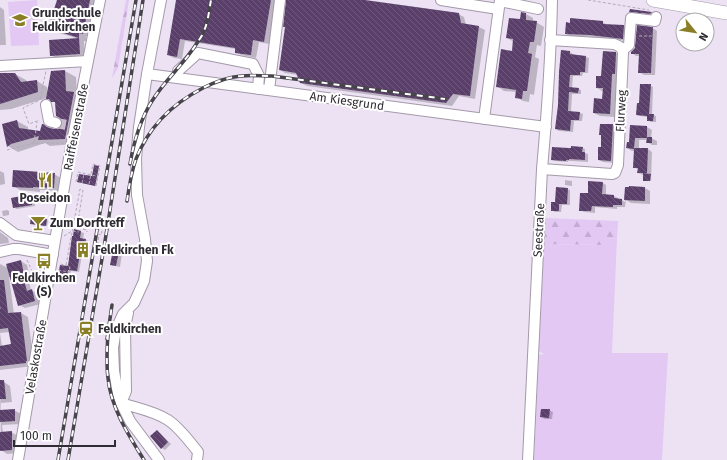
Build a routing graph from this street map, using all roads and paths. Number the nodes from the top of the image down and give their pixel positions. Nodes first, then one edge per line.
1 (100, 0) edge
2 (161, 0) edge
3 (280, 0) edge
4 (441, 0) edge
5 (552, 0) edge
6 (653, 0) edge
7 (499, 4) edge
8 (538, 9) dead end
9 (727, 13) edge
10 (656, 17) dead end
11 (630, 35) junction
12 (652, 36) dead end
13 (550, 40) junction
14 (623, 50) junction
15 (88, 61) junction
16 (48, 63) junction
17 (0, 66) edge
18 (147, 74) junction
19 (177, 78) junction
20 (263, 90) junction
21 (46, 105) dead end
22 (484, 119) junction
23 (37, 121) junction
24 (52, 122) joint
25 (546, 127) junction
26 (34, 143) junction
27 (72, 143) junction
28 (7, 150) dead end
29 (542, 169) junction
30 (83, 173) junction
31 (91, 175) junction
32 (98, 176) junction
33 (76, 182) dead end
34 (82, 183) dead end
35 (89, 184) dead end
36 (96, 186) dead end
37 (0, 223) edge
38 (72, 231) junction
39 (102, 231) dead end
40 (79, 232) dead end
41 (87, 232) dead end
42 (16, 235) junction
43 (55, 241) junction
44 (13, 249) junction
45 (102, 251) dead end
46 (0, 252) edge
47 (53, 255) junction
48 (25, 258) dead end
49 (60, 264) dead end
50 (66, 265) junction
51 (58, 270) dead end
52 (32, 271) dead end
53 (69, 272) junction
54 (57, 277) dead end
55 (121, 404) junction
56 (18, 460) edge
57 (159, 460) edge
58 (197, 460) edge
59 (528, 460) edge

1 - 15 street, Raiffeisenstraße
2 - 18 street
3 - 20 street
4 - 7 street
5 - 13 street, Seestraße
6 - 9 main road
7 - 8 street
7 - 22 street
10 - 11 street
11 - 12 path
11 - 14 street
13 - 14 street
13 - 25 street, Seestraße
14 - 29 street, Flurweg
15 - 16 street
15 - 27 street, Raiffeisenstraße
16 - 17 street
16 - 23 path
18 - 19 street, Am Kiesgrund
18 - 55 street
19 - 20 street, Am Kiesgrund
19 - 20 street
20 - 22 street, Am Kiesgrund
21 - 24 street
22 - 25 street, Am Kiesgrund
23 - 24 path
23 - 26 path
25 - 29 street, Seestraße
26 - 27 path
26 - 28 path
27 - 43 street, Raiffeisenstraße
29 - 59 street, Seestraße
30 - 31 path
30 - 33 path
30 - 34 path
31 - 32 path
31 - 32 path
31 - 35 path
32 - 36 path
37 - 42 street
38 - 40 path
38 - 41 path
38 - 50 path
39 - 45 path
42 - 43 street
42 - 44 street
43 - 47 street, Raiffeisenstraße
44 - 46 street
44 - 47 street
47 - 56 street, Velaskostraße
48 - 52 path
49 - 50 path
50 - 53 path
51 - 53 path
53 - 54 path
55 - 57 street
55 - 58 street

